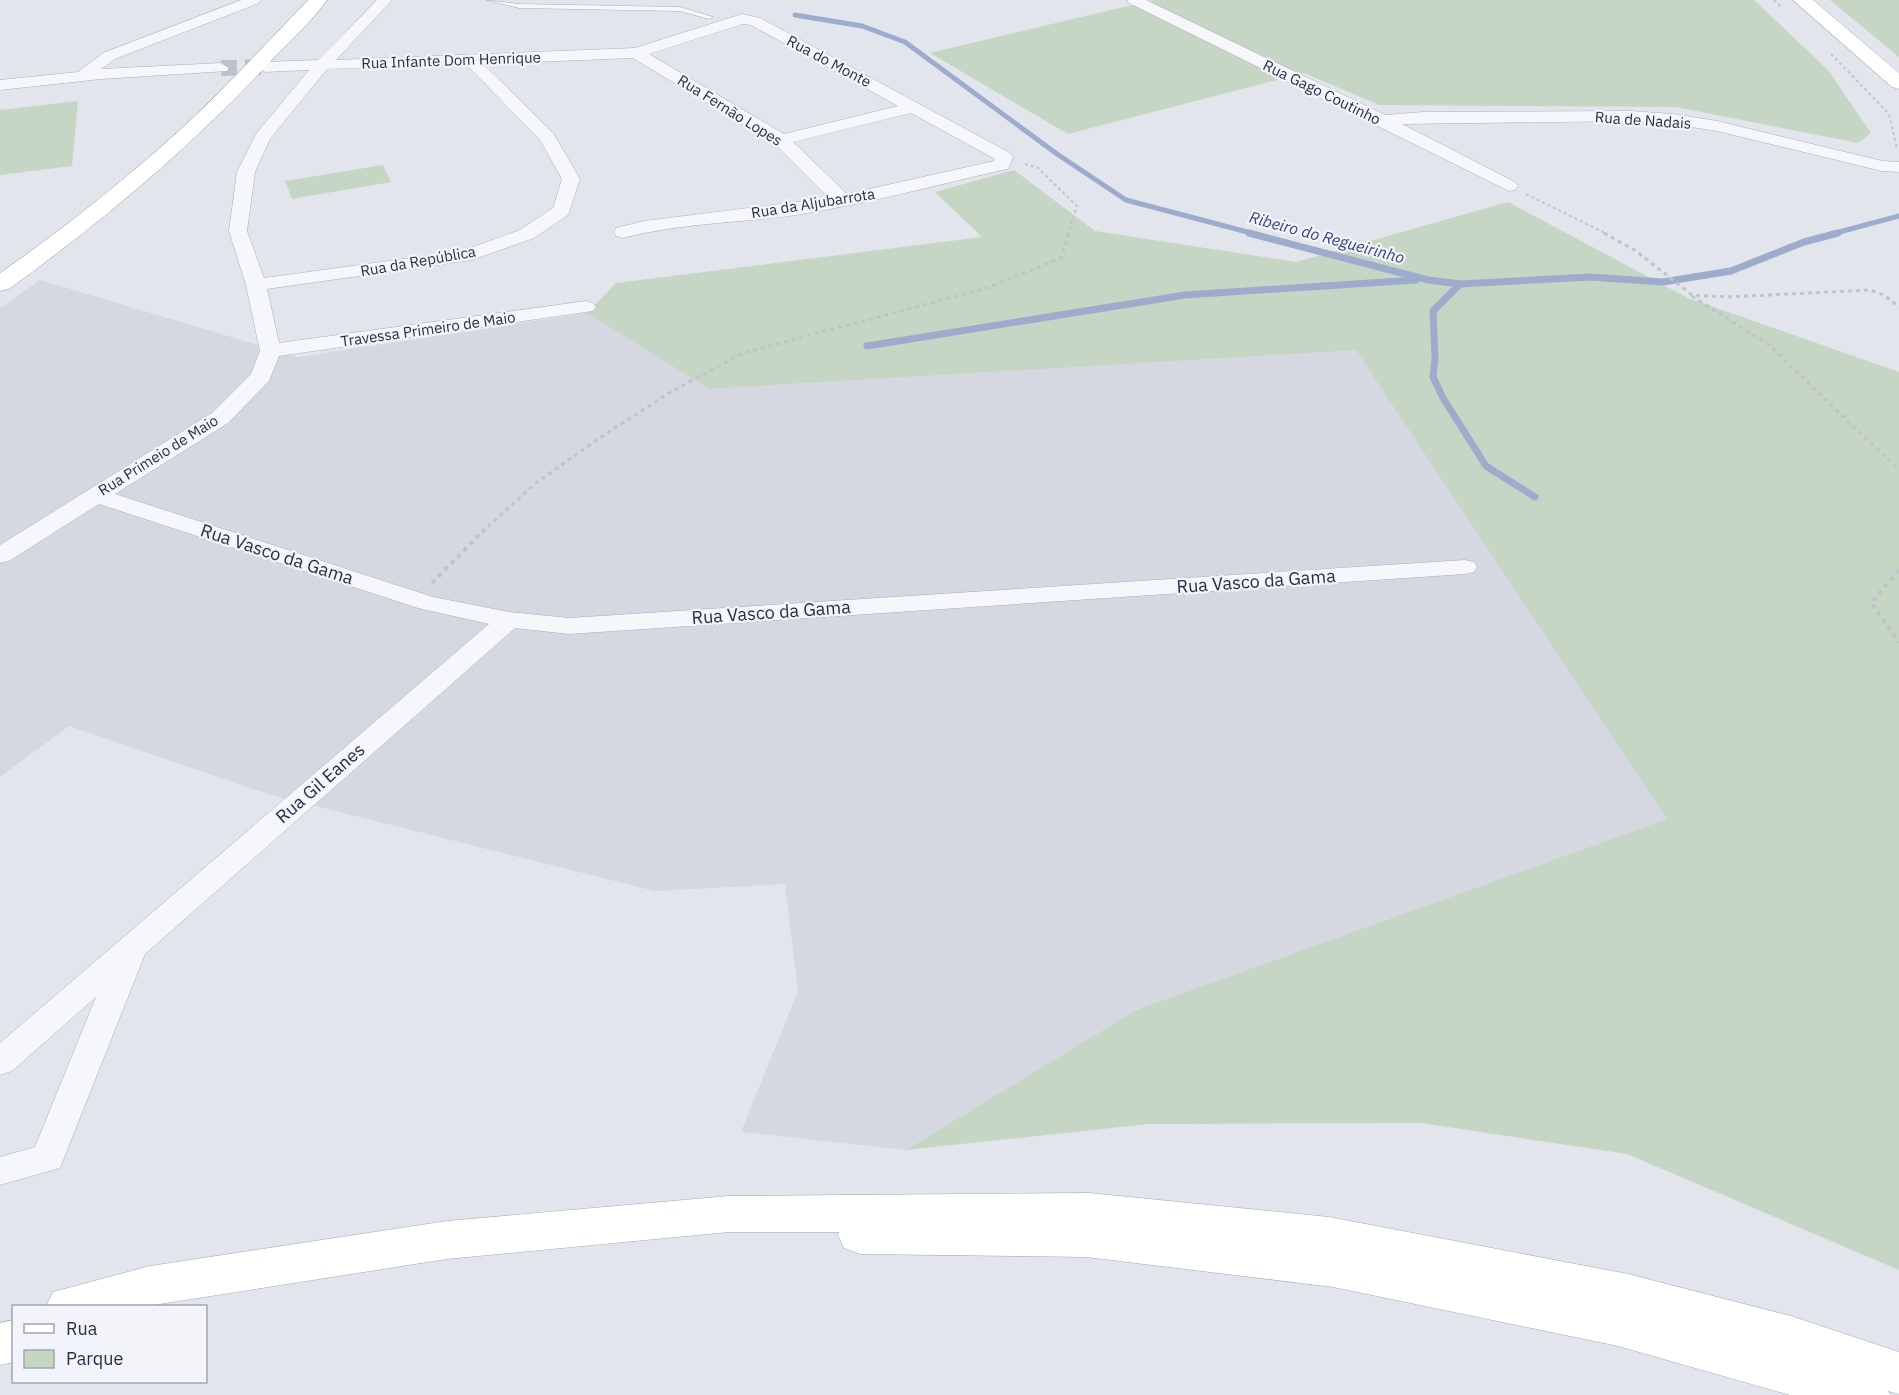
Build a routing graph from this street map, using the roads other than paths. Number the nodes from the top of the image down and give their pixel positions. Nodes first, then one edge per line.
1 (254, 0) edge
2 (308, 0) edge
3 (318, 0) edge
4 (385, 0) edge
5 (491, 0) edge
6 (1134, 0) edge
7 (1802, 0) edge
8 (709, 17) dead end
9 (636, 53) junction
10 (471, 60) junction
11 (323, 64) junction
12 (266, 67) tunnel mouth
13 (222, 69) tunnel mouth
14 (81, 76) junction
15 (1899, 83) edge
16 (0, 85) edge
17 (914, 106) junction
18 (1382, 120) junction
19 (781, 140) junction
20 (1003, 161) joint
21 (1890, 167) edge
22 (1509, 186) road end
23 (843, 201) junction
24 (623, 232) dead end
25 (0, 274) edge
26 (0, 284) edge
27 (256, 285) junction
28 (586, 307) dead end
29 (270, 351) junction
30 (94, 495) junction
31 (0, 556) edge
32 (1465, 567) dead end
33 (509, 620) junction
34 (132, 946) junction
35 (0, 1062) edge
36 (0, 1171) edge
37 (73, 1305) edge
38 (155, 1305) edge
39 (1776, 1352) junction
40 (1899, 1356) edge
41 (1899, 1373) edge
42 (1828, 1395) edge
43 (1866, 1395) edge

1 - 14 street
2 - 25 main road
3 - 26 main road
4 - 11 street
5 - 8 lane
6 - 18 street, Rua Gago Coutinho
7 - 15 main road
9 - 10 street, Rua Infante Dom Henrique
9 - 17 street, Rua do Monte
9 - 19 street, Rua Fernão Lopes
10 - 11 street, Rua Infante Dom Henrique
10 - 27 street, Rua da República
11 - 12 street, Rua Infante Dom Henrique
11 - 27 street
13 - 14 street
14 - 16 street
17 - 19 street
17 - 20 street, Rua do Monte
18 - 21 street, Rua de Nadais
18 - 22 street, Rua Gago Coutinho
19 - 23 street, Rua Fernão Lopes
20 - 23 street, Rua da Aljubarrota
23 - 24 street, Rua da Aljubarrota
27 - 29 street
28 - 29 street, Travessa Primeiro de Maio
29 - 30 street, Rua Primeio de Maio
30 - 31 street, Rua Primeio de Maio
30 - 33 street, Rua Vasco da Gama
32 - 33 street, Rua Vasco da Gama
33 - 34 street, Rua Gil Eanes
34 - 35 street, Rua Gil Eanes
34 - 36 street, Rua Gil Eanes
37 - 39 main road
38 - 39 main road
39 - 40 main road
39 - 41 main road
39 - 42 main road
39 - 43 main road

